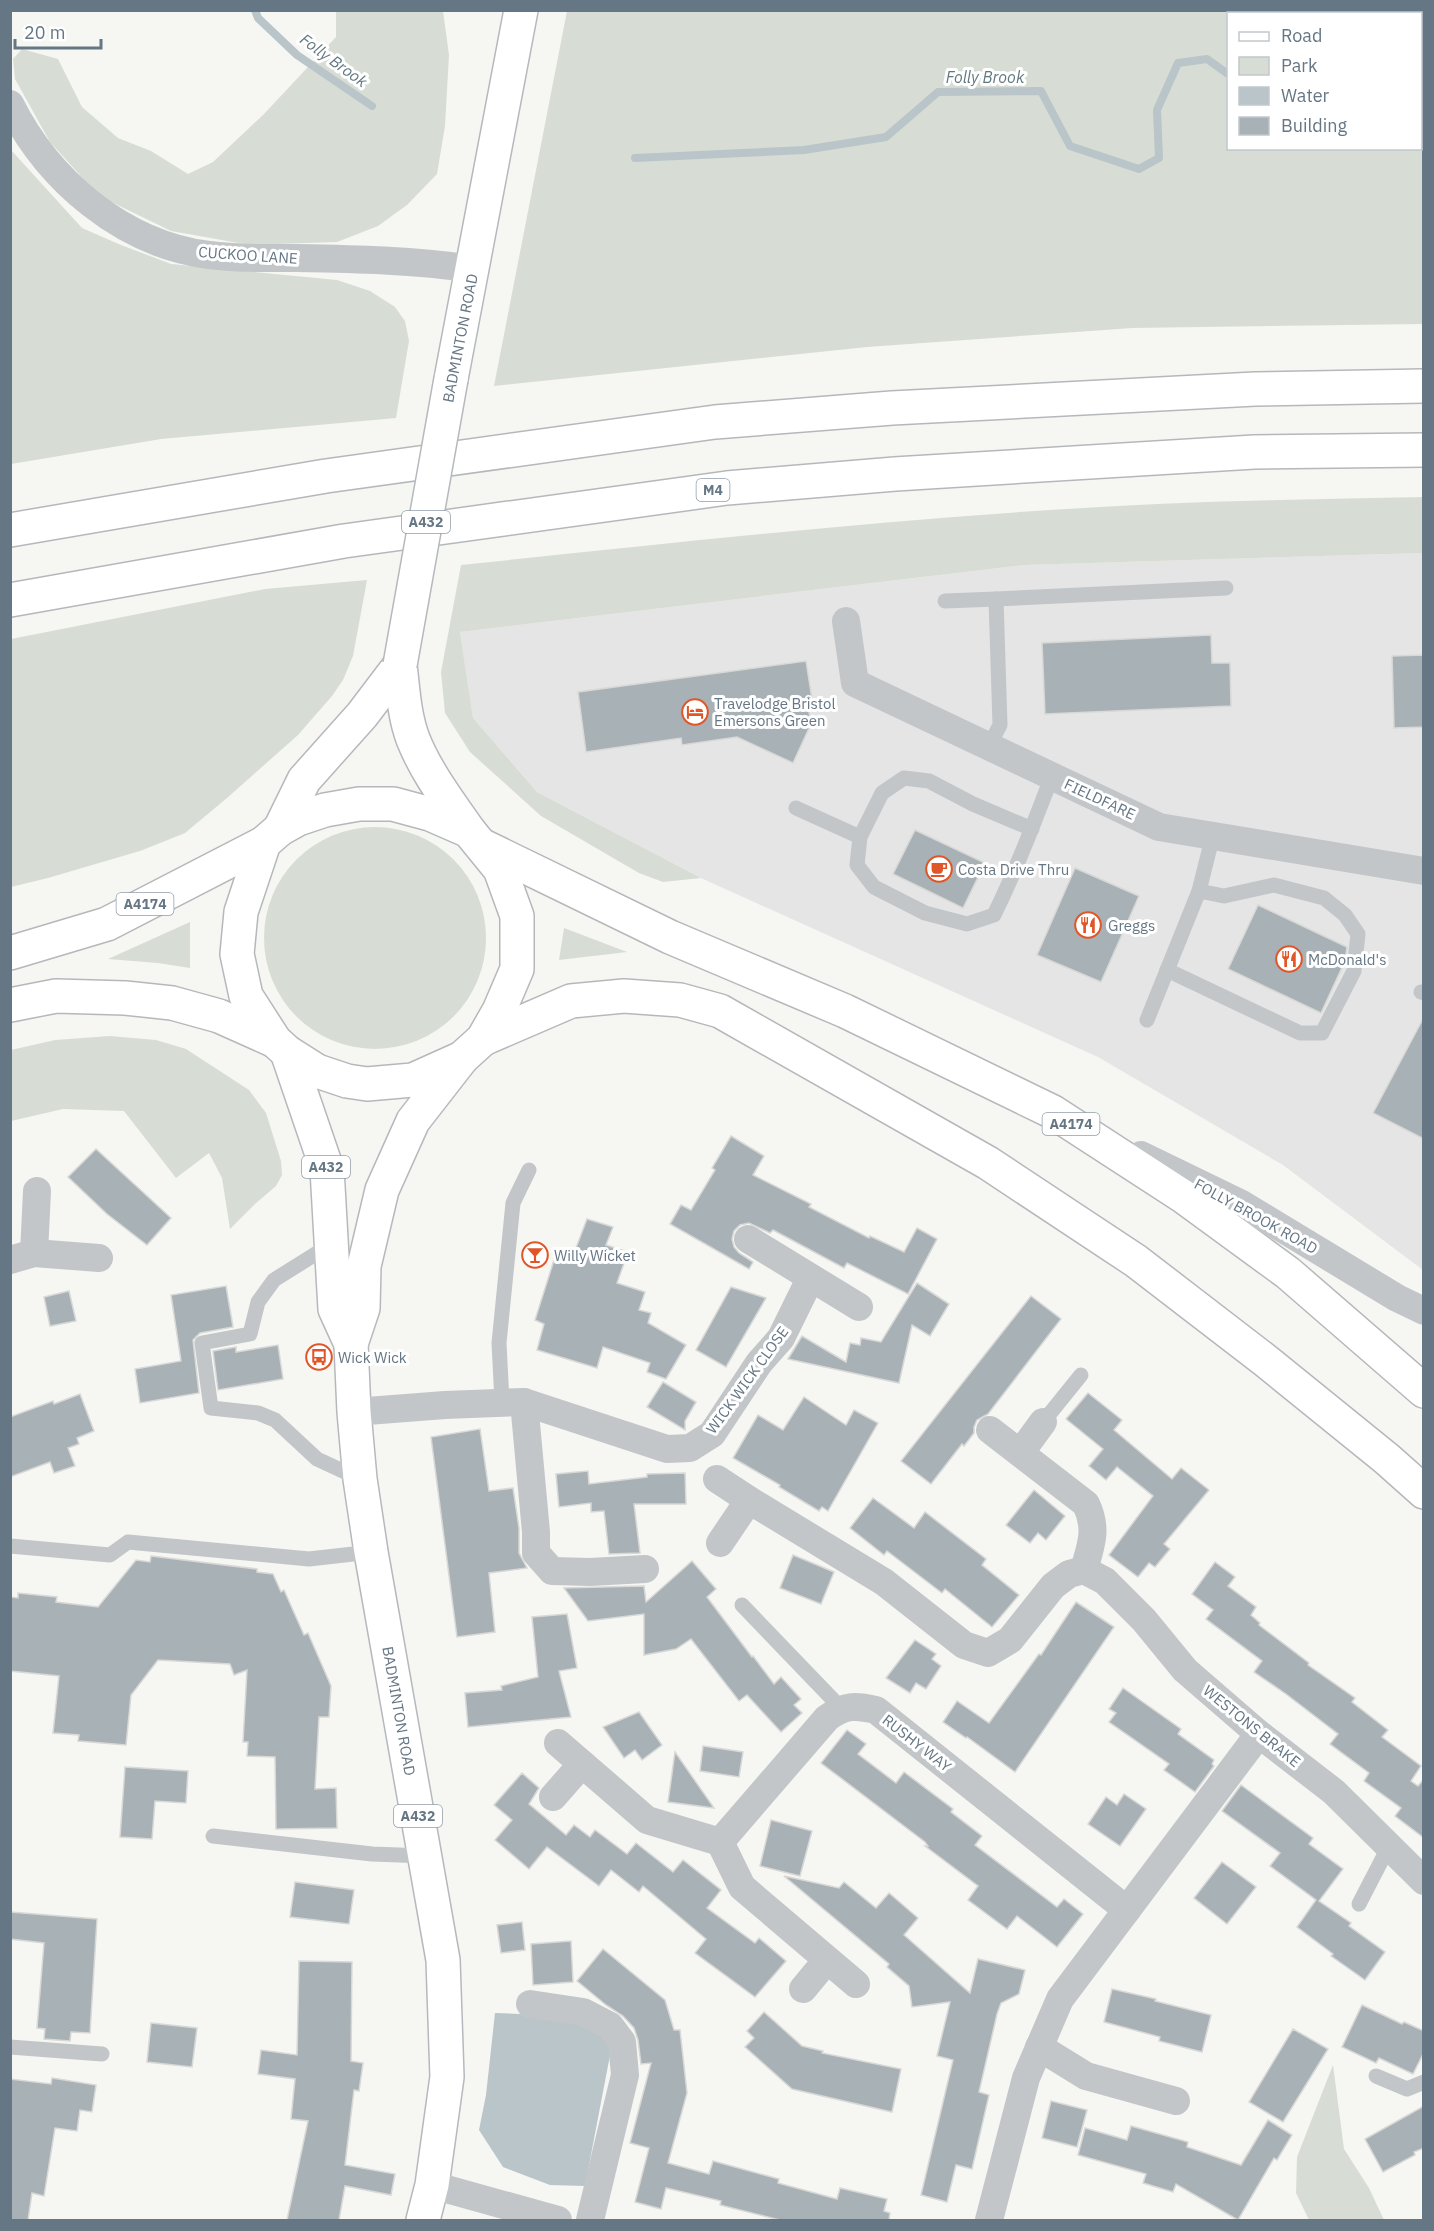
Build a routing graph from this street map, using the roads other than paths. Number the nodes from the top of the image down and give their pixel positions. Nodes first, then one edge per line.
1 (521, 10) edge
2 (10, 104) edge
3 (473, 269) junction
4 (1424, 386) edge
5 (1424, 450) edge
6 (10, 530) edge
7 (1226, 588) dead end
8 (996, 599) junction
9 (10, 600) edge
10 (945, 601) dead end
11 (846, 621) dead end
12 (400, 665) junction
13 (989, 746) junction
14 (1052, 776) junction
15 (796, 808) dead end
16 (1032, 829) junction
17 (1213, 835) junction
18 (272, 836) junction
19 (860, 837) junction
20 (476, 839) junction
21 (1424, 871) edge
22 (1199, 891) junction
23 (10, 953) edge
24 (1167, 970) junction
25 (10, 1005) edge
26 (1147, 1020) dead end
27 (281, 1047) junction
28 (473, 1049) junction
29 (1053, 1112) junction
30 (529, 1170) dead end
31 (37, 1191) dead end
32 (748, 1239) dead end
33 (333, 1243) junction
34 (22, 1256) edge
35 (99, 1258) dead end
36 (810, 1279) junction
37 (859, 1307) dead end
38 (1424, 1311) edge
39 (351, 1344) junction
40 (1081, 1375) dead end
41 (1424, 1391) edge
42 (513, 1402) junction
43 (354, 1412) junction
44 (1043, 1422) joint
45 (990, 1430) dead end
46 (1021, 1452) junction
47 (360, 1479) junction
48 (717, 1479) dead end
49 (1424, 1492) edge
50 (749, 1500) junction
51 (720, 1542) dead end
52 (10, 1546) edge
53 (371, 1552) junction
54 (645, 1569) dead end
55 (1084, 1570) junction
56 (742, 1605) dead end
57 (841, 1708) junction
58 (1259, 1734) junction
59 (558, 1743) dead end
60 (582, 1764) junction
61 (553, 1797) dead end
62 (213, 1836) dead end
63 (720, 1842) junction
64 (1389, 1846) junction
65 (426, 1856) junction
66 (1424, 1881) edge
67 (1359, 1904) dead end
68 (1127, 1910) junction
69 (827, 1960) junction
70 (856, 1984) dead end
71 (803, 1989) dead end
72 (530, 2004) dead end
73 (10, 2047) edge
74 (1039, 2048) junction
75 (102, 2054) dead end
76 (1376, 2076) dead end
77 (1424, 2082) edge
78 (1176, 2101) dead end
79 (432, 2185) junction
80 (423, 2220) edge
81 (558, 2220) edge
82 (590, 2220) edge
83 (989, 2220) edge

1 - 3 main road, BADMINTON ROAD / A432
2 - 3 street, CUCKOO LANE
3 - 12 main road, BADMINTON ROAD / A432, bridge
4 - 6 main road
5 - 9 main road, M4
7 - 8 lane
8 - 10 lane
8 - 13 lane
11 - 13 street, FIELDFARE
12 - 18 main road, BADMINTON ROAD / A432
12 - 20 main road, BADMINTON ROAD / A432
13 - 14 street, FIELDFARE
14 - 16 lane
14 - 17 street, FIELDFARE
15 - 19 lane
16 - 19 lane
16 - 19 lane
17 - 21 street, FIELDFARE
17 - 22 lane
18 - 20 main road
18 - 23 main road, A4174
18 - 27 main road, BADMINTON ROAD
20 - 28 main road, BADMINTON ROAD
20 - 29 main road, A4174
22 - 24 lane
22 - 24 lane
24 - 26 lane
25 - 27 main road
27 - 28 main road
27 - 33 main road, BADMINTON ROAD / A432
28 - 39 main road, BADMINTON ROAD / A432
28 - 49 main road
29 - 38 street, FOLLY BROOK ROAD
29 - 41 main road, A4174
30 - 42 lane
31 - 34 street
32 - 36 street
33 - 39 main road, BADMINTON ROAD / A432
33 - 47 lane
34 - 35 street
36 - 37 street
36 - 42 street, WICK WICK CLOSE
39 - 43 main road, BADMINTON ROAD / A432
40 - 44 lane
42 - 43 street, WICK WICK CLOSE
42 - 54 street
43 - 47 main road, BADMINTON ROAD / A432
44 - 46 street
45 - 46 street
46 - 55 street
47 - 53 main road, BADMINTON ROAD / A432
48 - 50 street
50 - 51 street
50 - 55 street
52 - 53 lane
53 - 65 main road, BADMINTON ROAD / A432
55 - 58 street, WESTONS BRAKE
56 - 57 lane
57 - 63 street
57 - 68 street, RUSHY WAY
58 - 64 street, WESTONS BRAKE
58 - 68 street
59 - 60 street
60 - 61 street
60 - 63 street
62 - 65 lane
63 - 69 street
64 - 66 street, WESTONS BRAKE
64 - 67 lane
65 - 79 main road, BADMINTON ROAD / A432
68 - 74 street
69 - 70 street
69 - 71 street
72 - 82 street
73 - 75 lane
74 - 78 street
74 - 83 street
76 - 77 lane
79 - 80 main road, BADMINTON ROAD / A432
79 - 81 street

